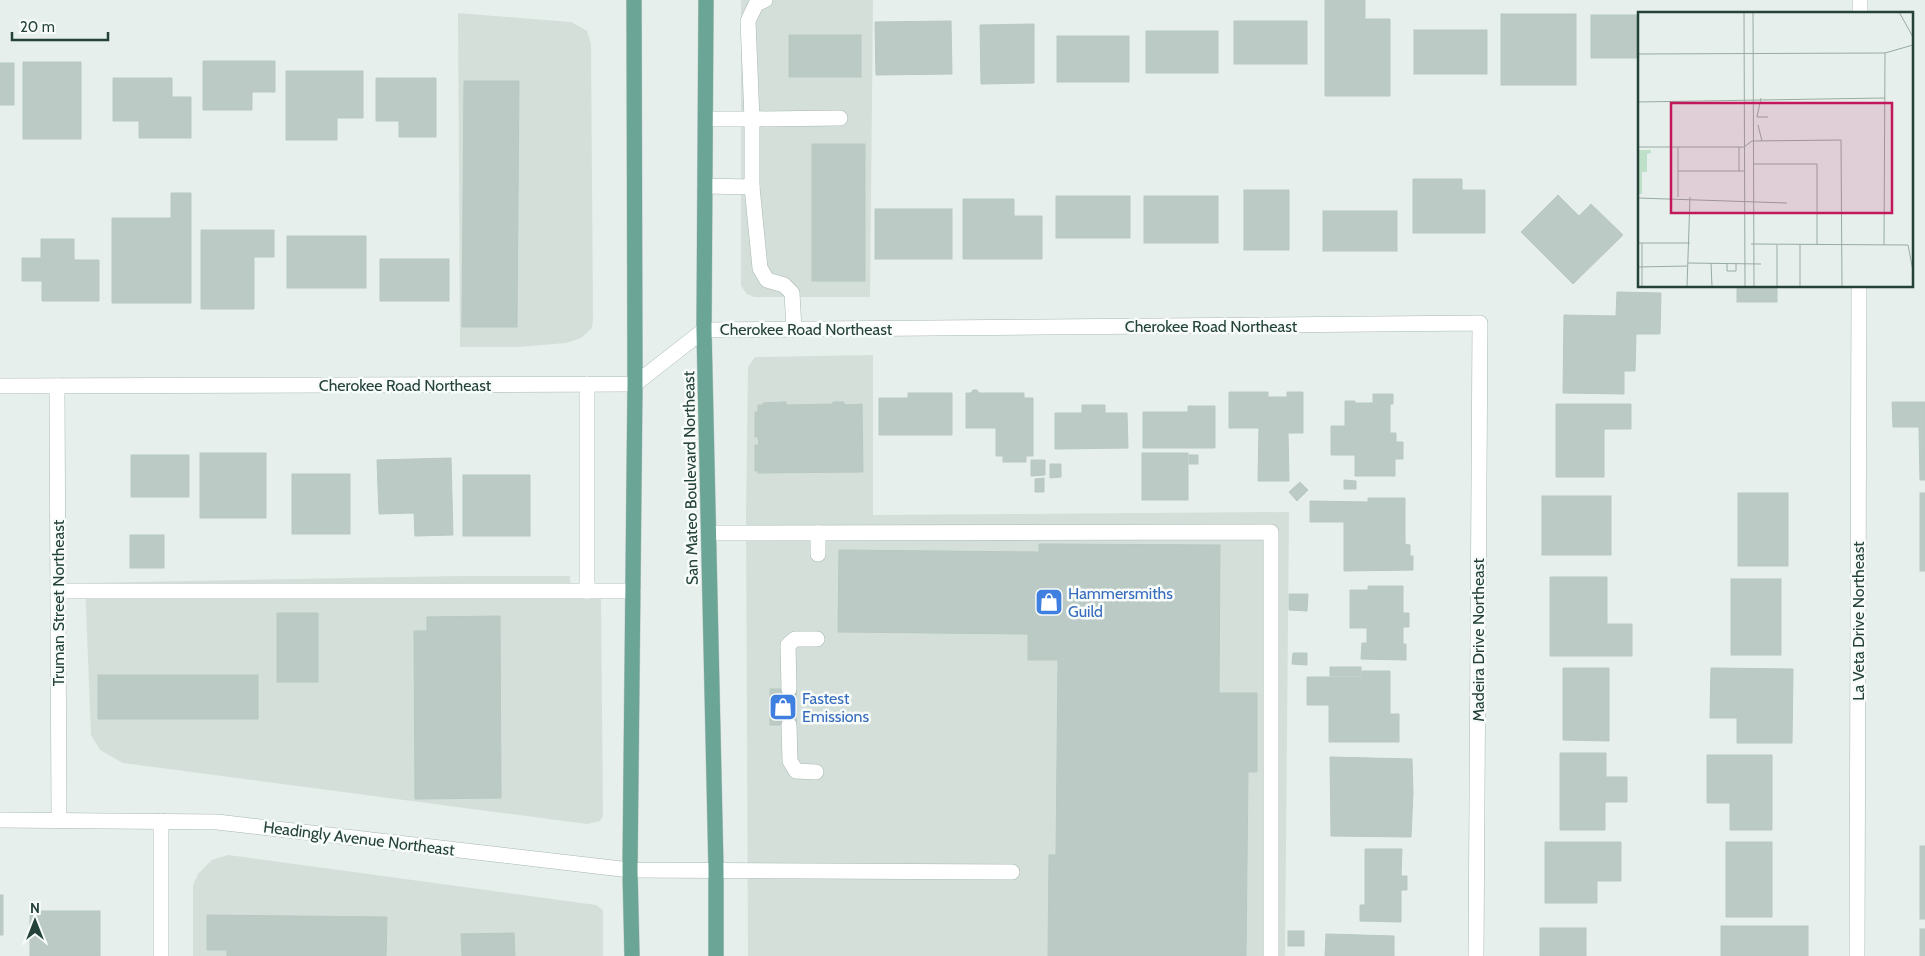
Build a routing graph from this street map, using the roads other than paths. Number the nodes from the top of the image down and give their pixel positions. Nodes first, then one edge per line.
1 (634, 0) edge
2 (706, 0) edge
3 (765, 0) edge
4 (707, 118) junction
5 (840, 118) dead end
6 (752, 119) junction
7 (705, 186) junction
8 (752, 187) junction
9 (1859, 288) edge
10 (1480, 323) joint
11 (794, 329) junction
12 (704, 330) junction
13 (587, 384) junction
14 (634, 384) junction
15 (0, 386) edge
16 (58, 386) junction
17 (709, 532) junction
18 (818, 532) junction
19 (818, 554) dead end
20 (58, 590) junction
21 (587, 591) junction
22 (633, 591) junction
23 (817, 640) dead end
24 (789, 690) tunnel mouth
25 (789, 725) tunnel mouth
26 (816, 772) dead end
27 (0, 820) edge
28 (59, 820) junction
29 (162, 821) junction
30 (716, 869) junction
31 (630, 870) junction
32 (1012, 872) dead end
33 (162, 956) edge
34 (632, 956) edge
35 (716, 956) edge
36 (1270, 956) edge
37 (1476, 956) edge
38 (1857, 956) edge

1 - 14 main road
2 - 4 main road, San Mateo Boulevard Northeast
3 - 6 street
4 - 6 street
4 - 7 main road, San Mateo Boulevard Northeast
5 - 6 street
6 - 8 street
7 - 8 street
7 - 12 main road, San Mateo Boulevard Northeast
8 - 11 street
9 - 38 street, La Veta Drive Northeast
10 - 11 street, Cherokee Road Northeast
10 - 37 street, Madeira Drive Northeast
11 - 12 street, Cherokee Road Northeast
12 - 14 street, Cherokee Road Northeast
12 - 17 main road, San Mateo Boulevard Northeast
13 - 14 street, Cherokee Road Northeast
13 - 16 street, Cherokee Road Northeast
13 - 21 street
14 - 22 main road
15 - 16 street, Cherokee Road Northeast
16 - 20 street, Truman Street Northeast
17 - 18 street
17 - 30 main road, San Mateo Boulevard Northeast
18 - 19 street
18 - 36 street
20 - 21 street
20 - 28 street, Truman Street Northeast
21 - 22 street
22 - 31 main road
23 - 24 street
25 - 26 street
27 - 28 street, Headingly Avenue Northeast
28 - 29 street, Headingly Avenue Northeast
29 - 31 street, Headingly Avenue Northeast
29 - 33 street
30 - 31 street, Headingly Avenue Northeast
30 - 32 street, Headingly Avenue Northeast
30 - 35 main road, San Mateo Boulevard Northeast
31 - 34 main road

